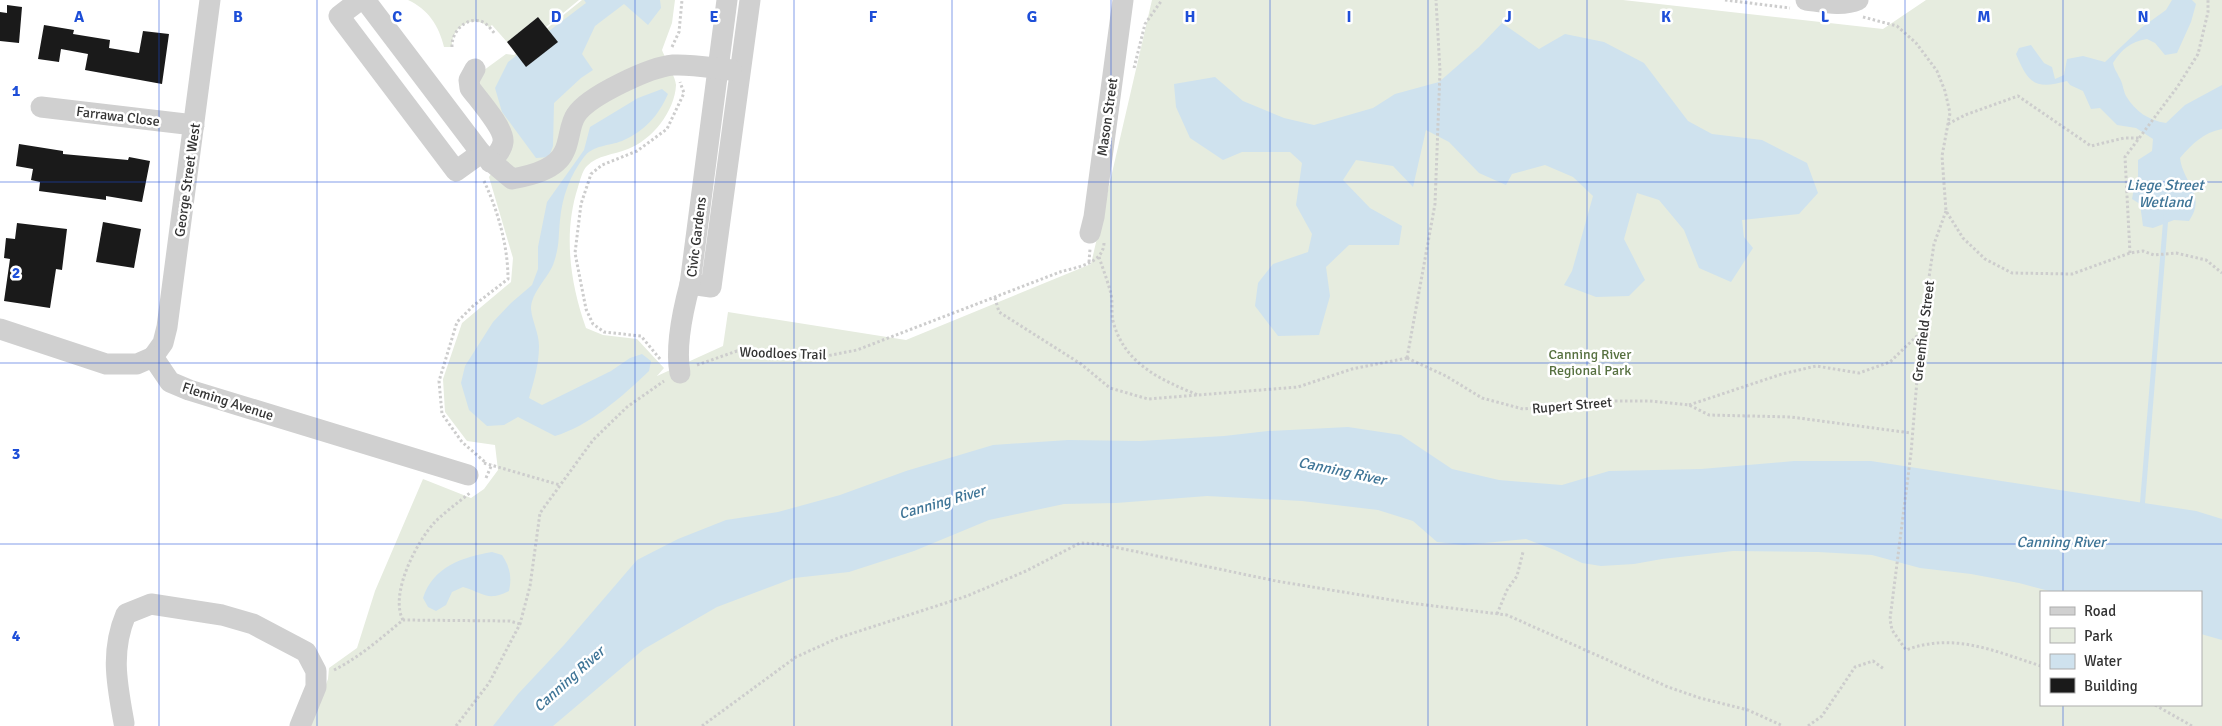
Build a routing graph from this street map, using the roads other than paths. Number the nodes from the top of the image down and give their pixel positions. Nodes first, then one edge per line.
1 (210, 0) edge
2 (360, 0) edge
3 (365, 0) edge
4 (727, 0) edge
5 (750, 0) edge
6 (1123, 0) edge
7 (1806, 0) edge
8 (1858, 8) edge
9 (475, 69) dead end
10 (717, 69) junction
11 (748, 72) junction
12 (41, 106) dead end
13 (194, 125) junction
14 (480, 158) junction
15 (1097, 237) road end
16 (690, 284) junction
17 (0, 330) edge
18 (153, 357) junction
19 (676, 374) road end
20 (475, 482) road end
21 (124, 723) dead end
22 (300, 726) edge

1 - 13 street, George Street West
2 - 14 street
3 - 14 street
4 - 10 street, Civic Gardens
5 - 11 street, Civic Gardens
6 - 15 street, Mason Street
7 - 8 street
9 - 14 street
10 - 11 street
10 - 14 street
10 - 16 street, Civic Gardens
11 - 16 street, Civic Gardens
12 - 13 street, Farrawa Close
13 - 18 street, George Street West
16 - 19 street
17 - 18 street
18 - 20 street, Fleming Avenue
21 - 22 street

